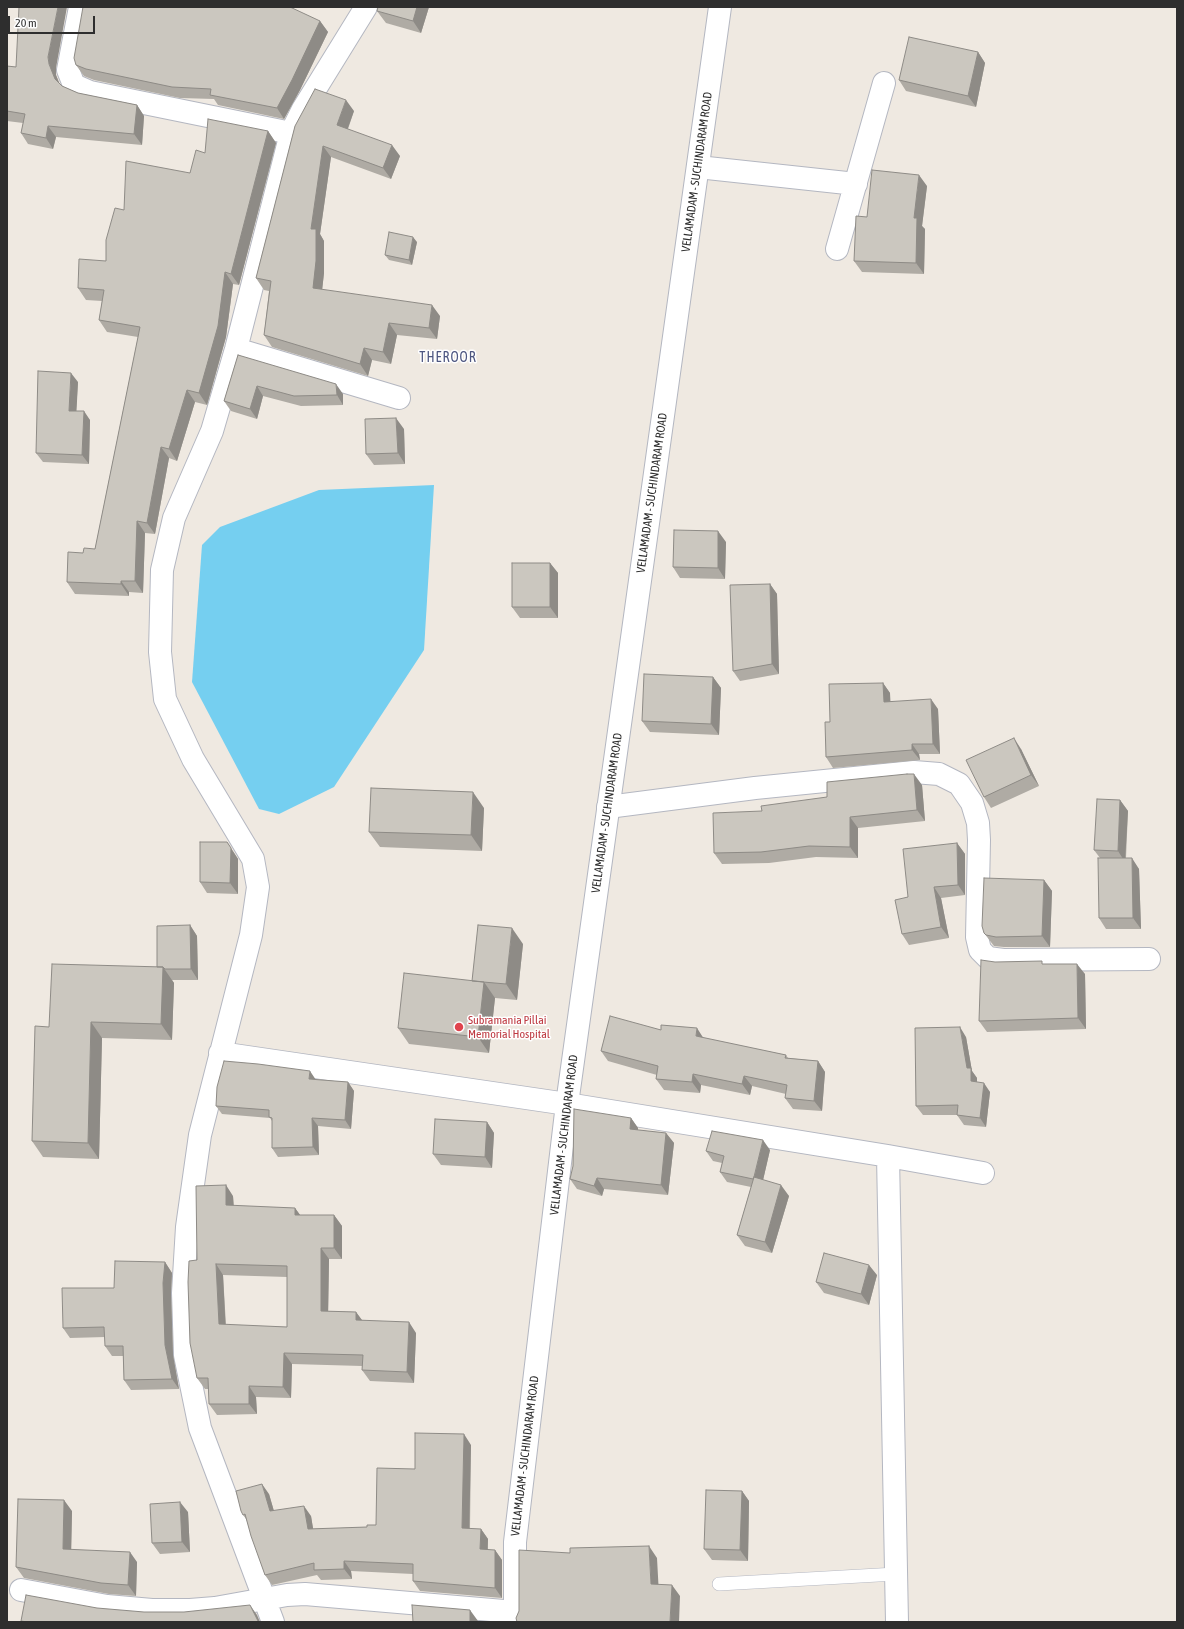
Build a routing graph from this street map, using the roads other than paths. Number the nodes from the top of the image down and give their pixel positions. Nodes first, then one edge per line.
1 (80, 7) edge
2 (366, 7) edge
3 (720, 7) edge
4 (884, 83) dead end
5 (291, 133) junction
6 (698, 167) junction
7 (856, 184) junction
8 (837, 249) dead end
9 (236, 349) junction
10 (399, 398) dead end
11 (608, 807) junction
12 (1149, 959) dead end
13 (220, 1053) junction
14 (567, 1104) junction
15 (888, 1156) junction
16 (983, 1173) dead end
17 (896, 1574) junction
18 (719, 1584) dead end
19 (21, 1590) dead end
20 (264, 1600) junction
21 (515, 1617) edge
22 (273, 1622) edge
23 (897, 1622) edge

1 - 5 street
2 - 5 street
3 - 6 street, VELLAMADAM - SUCHINDARAM ROAD
4 - 7 street
5 - 9 street
6 - 7 street
6 - 11 street, VELLAMADAM - SUCHINDARAM ROAD
7 - 8 street
9 - 10 street
9 - 13 street
11 - 12 street
11 - 14 street, VELLAMADAM - SUCHINDARAM ROAD
13 - 14 street
13 - 20 street
14 - 15 street
14 - 21 street, VELLAMADAM - SUCHINDARAM ROAD
15 - 16 street
15 - 17 street
17 - 18 lane
17 - 23 street
19 - 20 street
20 - 21 street
20 - 22 street

